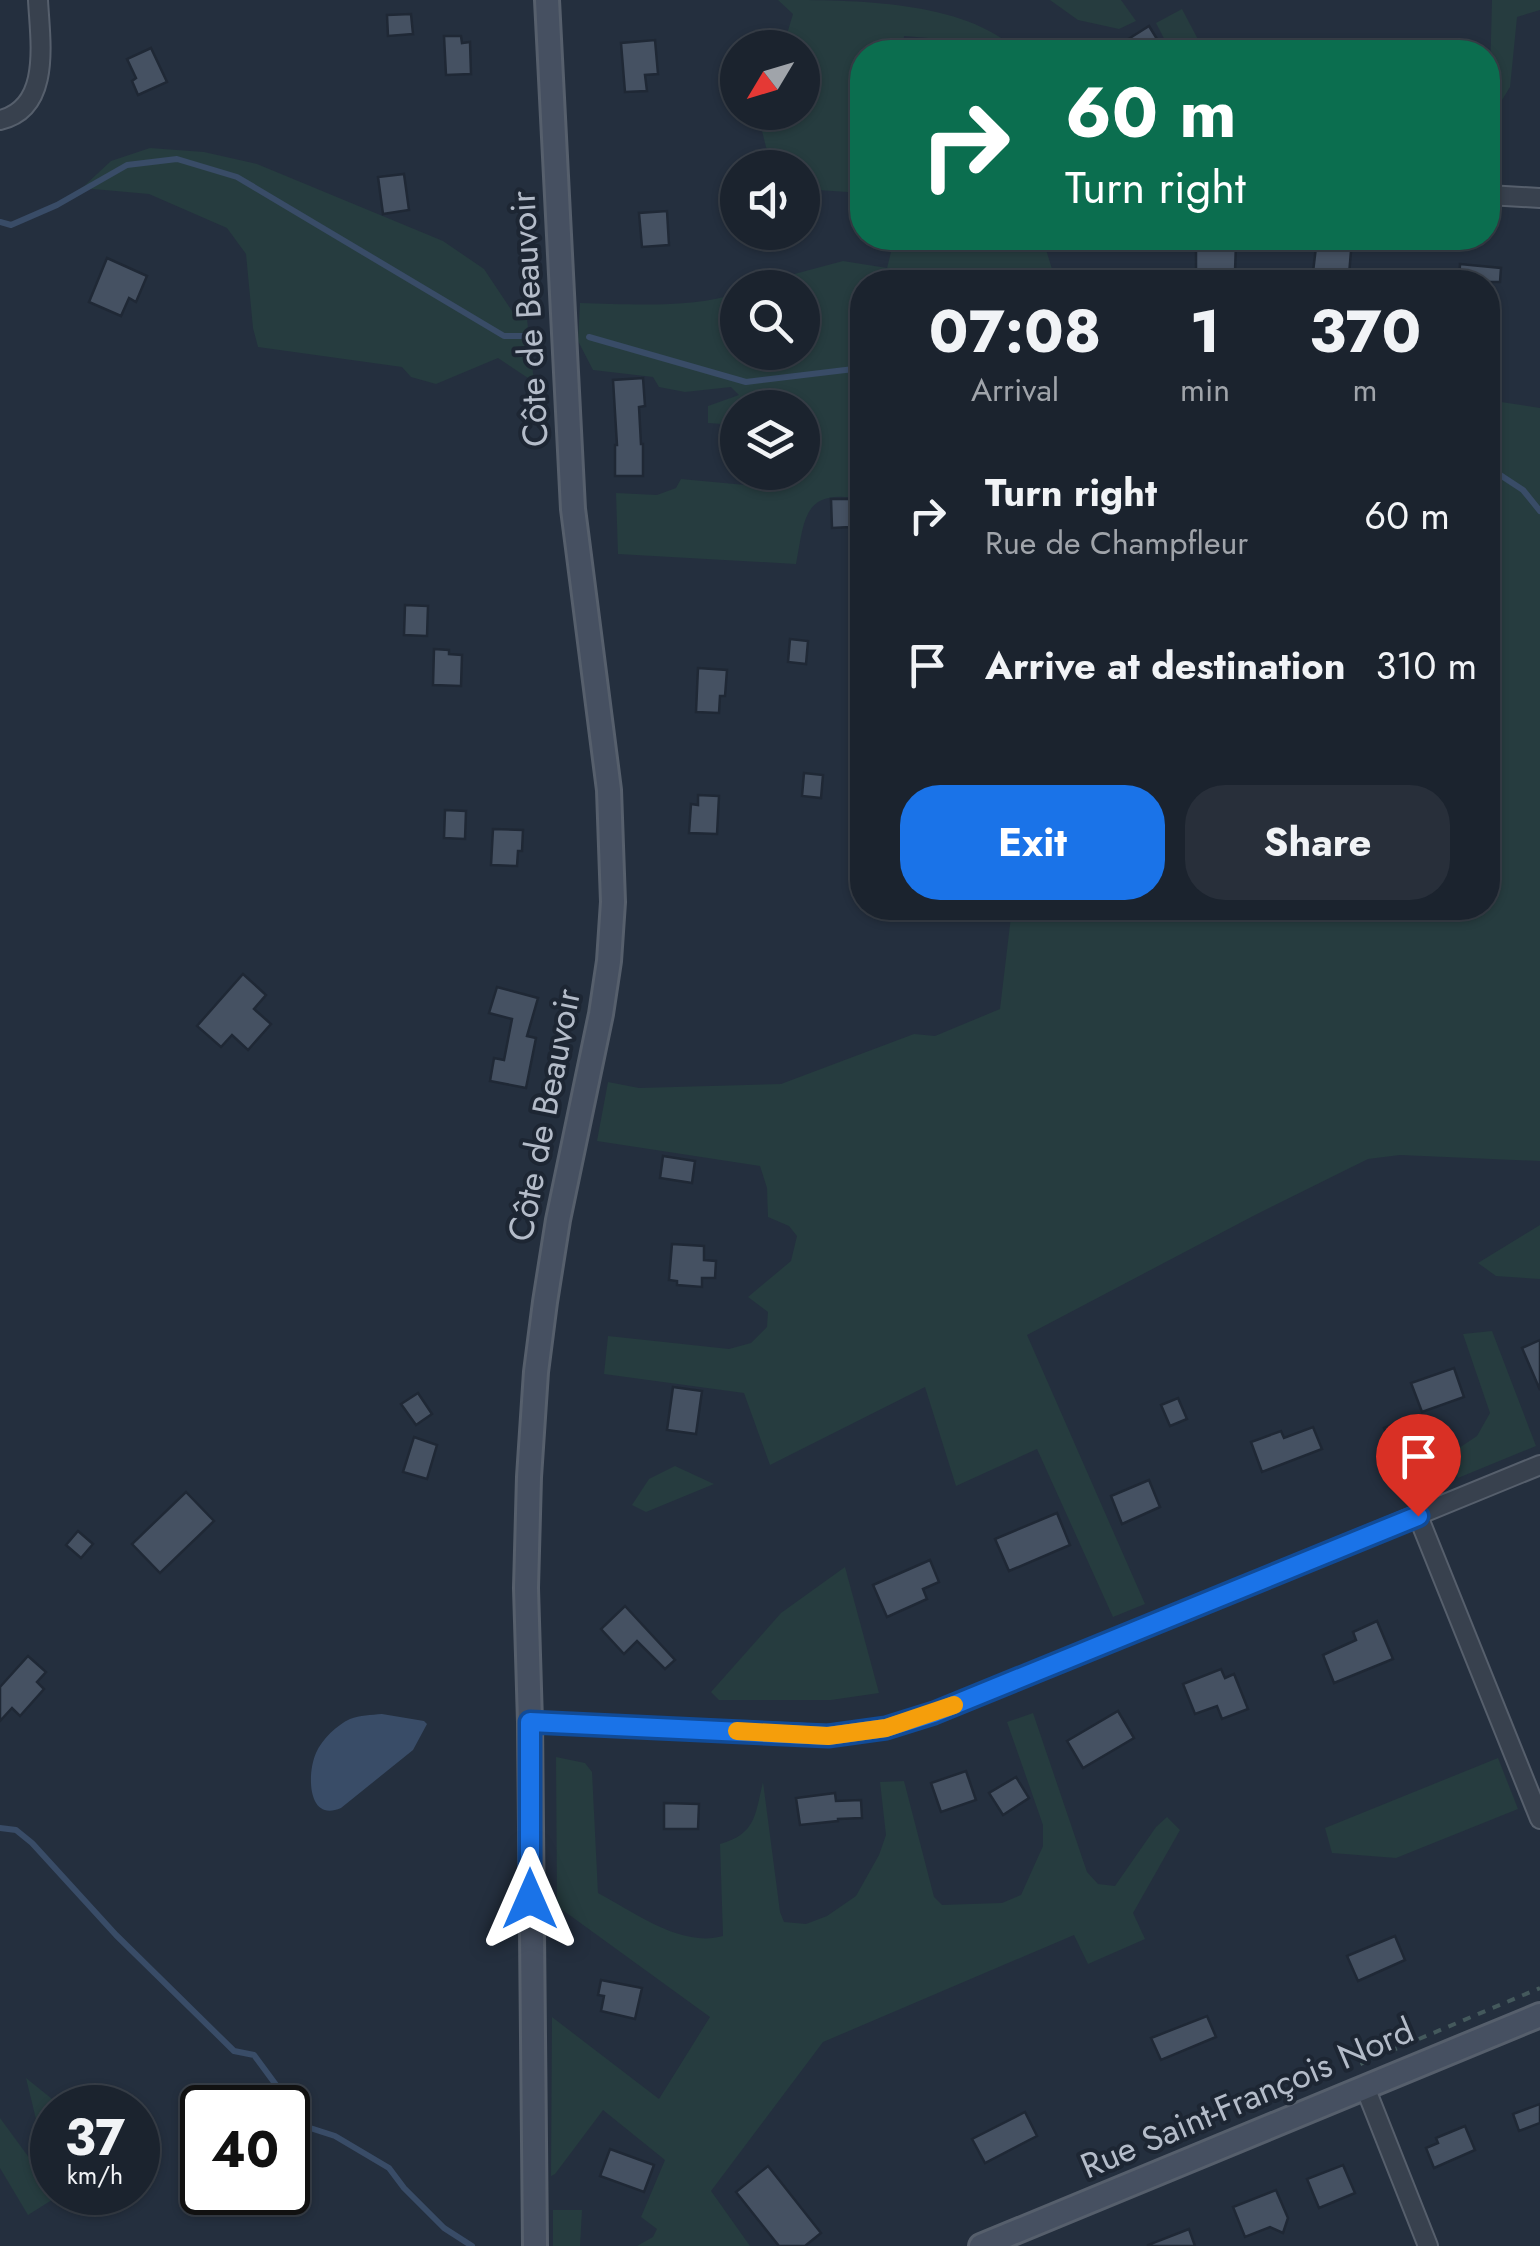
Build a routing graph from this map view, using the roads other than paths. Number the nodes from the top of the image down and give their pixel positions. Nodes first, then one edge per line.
1 (38, 0) edge
2 (547, 0) edge
3 (0, 120) edge
4 (1500, 196) edge
5 (1540, 198) edge
6 (1540, 1465) edge
7 (1418, 1516) junction
8 (530, 1722) junction
9 (1540, 1819) edge
10 (1540, 2015) edge
11 (1365, 2087) junction
12 (534, 2246) edge
13 (981, 2246) edge
14 (1428, 2246) edge

1 - 3 street
2 - 8 street, Côte de Beauvoir
4 - 5 street
6 - 7 street
7 - 8 street
7 - 9 street
8 - 12 street, Côte de Beauvoir
10 - 11 street, Rue Saint-François Nord
11 - 13 street, Rue Saint-François Nord
11 - 14 street

